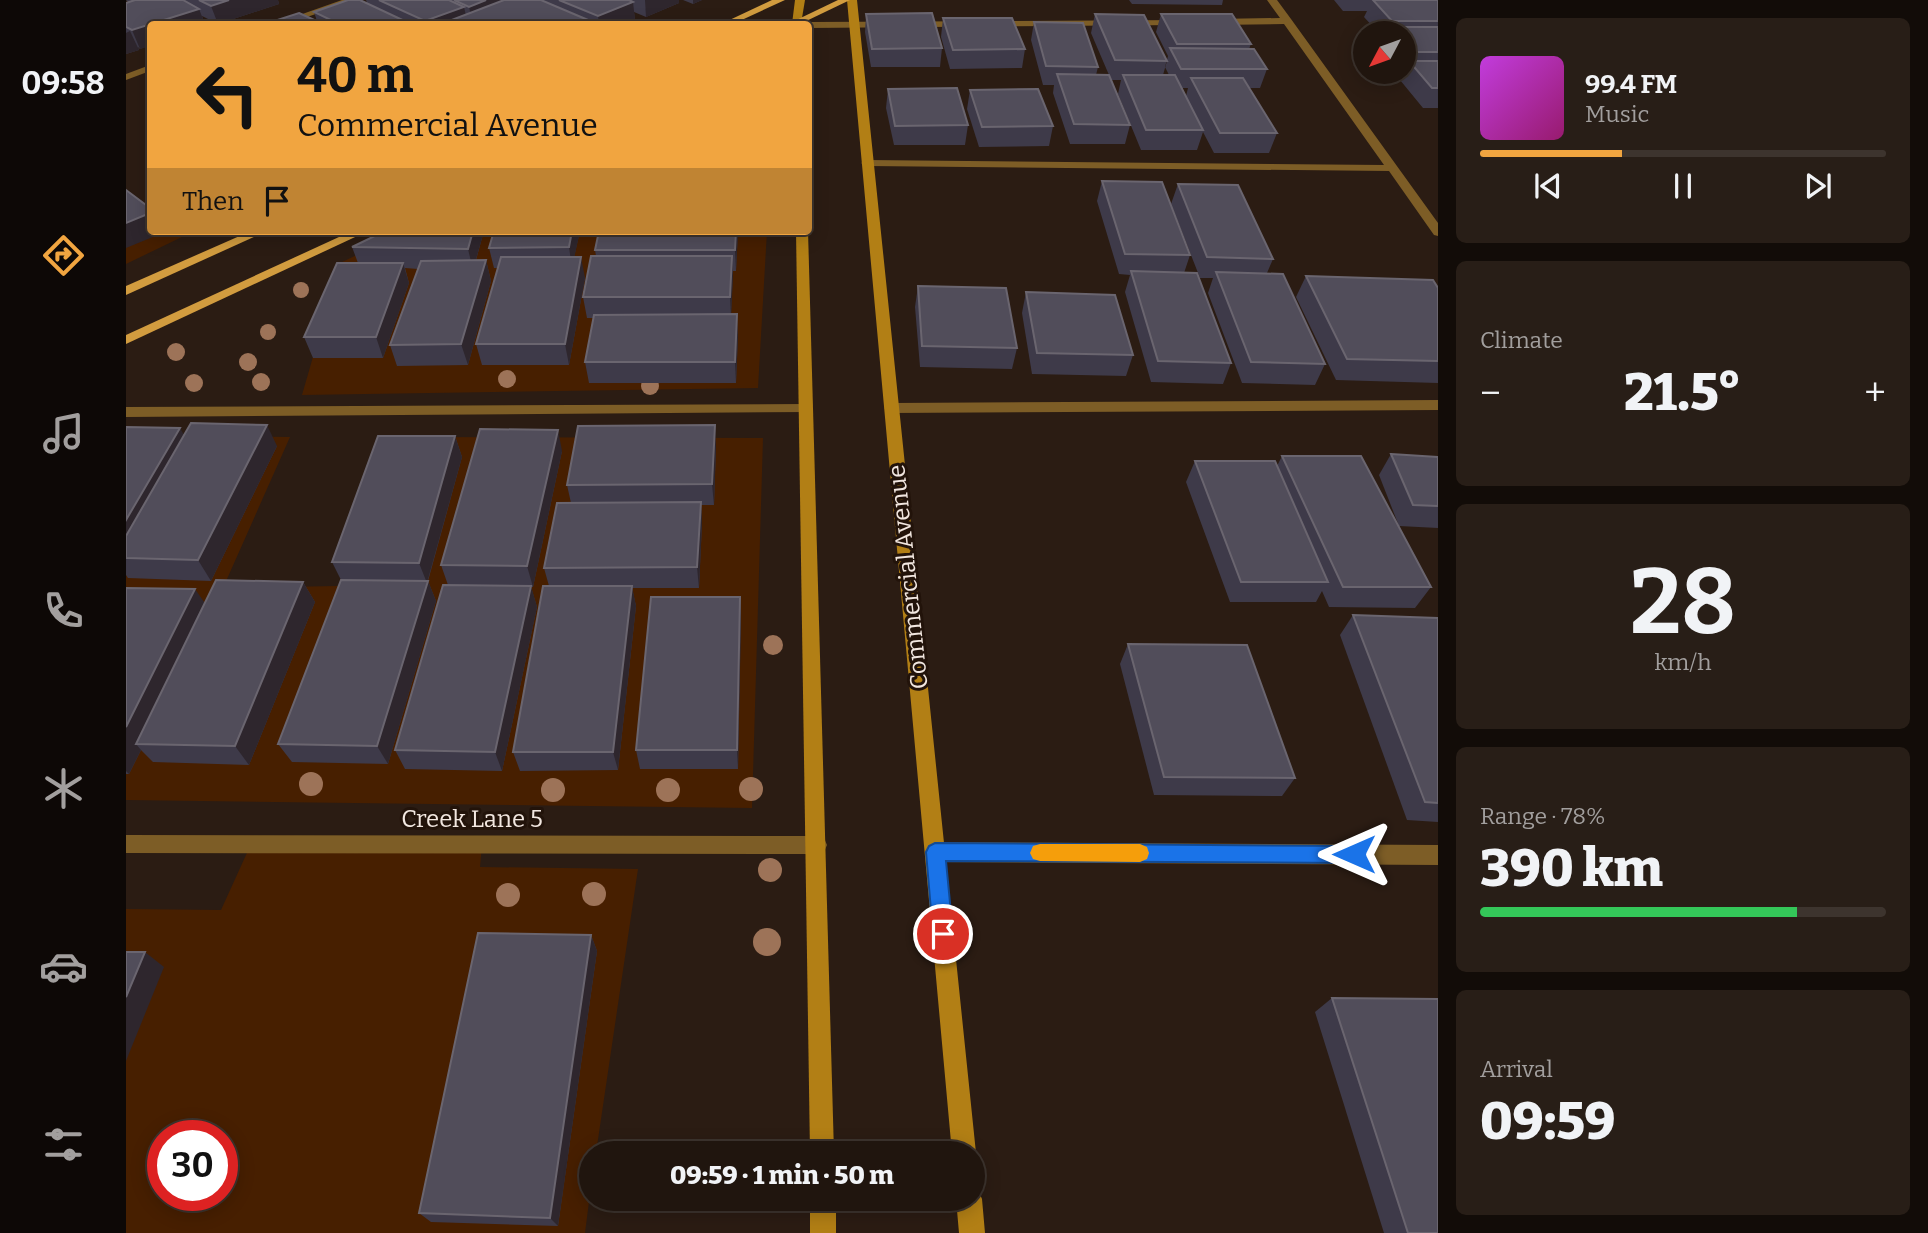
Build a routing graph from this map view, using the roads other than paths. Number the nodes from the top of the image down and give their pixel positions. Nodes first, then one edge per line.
1 (351, 0) edge
2 (780, 0) edge
3 (800, 0) edge
4 (845, 0) edge
5 (852, 0) edge
6 (1272, 0) edge
7 (288, 21) edge
8 (733, 21) edge
9 (796, 21) edge
10 (802, 21) edge
11 (1288, 21) junction
12 (1190, 22) edge
13 (1204, 22) edge
14 (812, 25) edge
15 (855, 25) junction
16 (147, 69) edge
17 (126, 77) edge
18 (867, 163) junction
19 (1390, 168) junction
20 (1438, 232) edge
21 (252, 235) edge
22 (353, 235) edge
23 (802, 235) edge
24 (126, 291) edge
25 (126, 340) edge
26 (1438, 405) edge
27 (891, 408) junction
28 (805, 409) junction
29 (126, 412) edge
30 (126, 844) edge
31 (817, 845) junction
32 (935, 852) junction
33 (1438, 855) edge
34 (822, 1141) edge
35 (963, 1141) edge
36 (823, 1211) edge
37 (970, 1211) edge
38 (823, 1233) edge
39 (972, 1233) edge

1 - 7 street
2 - 8 main road
3 - 9 main road
4 - 10 main road
5 - 15 main road, Commercial Avenue
6 - 11 street
11 - 13 street
11 - 19 street
12 - 15 street
14 - 15 street
15 - 18 main road, Commercial Avenue
16 - 17 street
18 - 19 street
18 - 27 main road, Commercial Avenue
19 - 20 street
21 - 24 main road
22 - 25 main road
23 - 28 main road
26 - 27 street
27 - 32 main road, Commercial Avenue
28 - 29 street
28 - 31 main road
30 - 31 street, Creek Lane 5
31 - 34 main road
32 - 33 street
32 - 35 main road, Commercial Avenue
36 - 38 main road
37 - 39 main road

